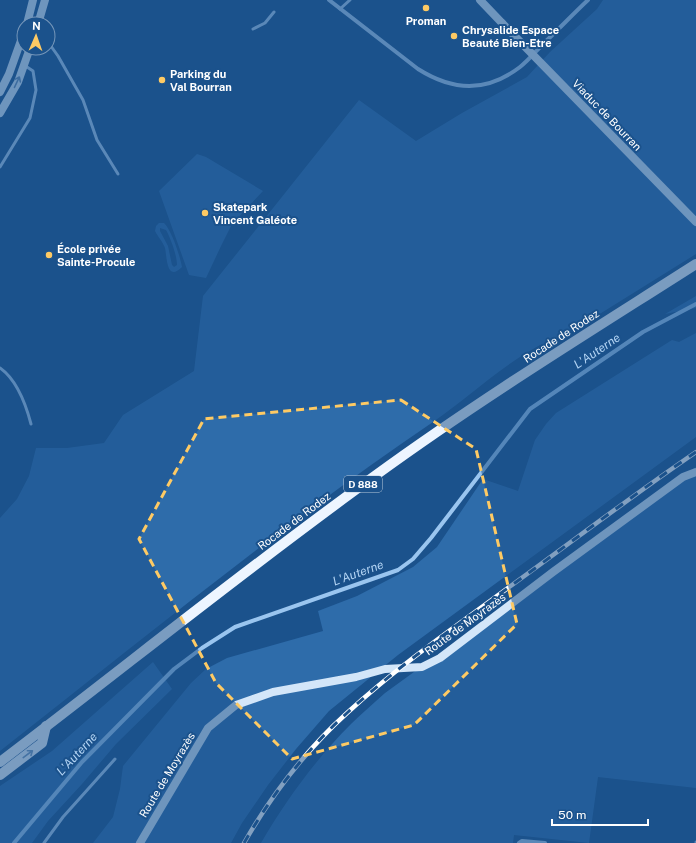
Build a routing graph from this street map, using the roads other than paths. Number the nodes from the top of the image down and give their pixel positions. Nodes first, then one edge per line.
1 (33, 0) edge
2 (45, 0) edge
3 (329, 0) edge
4 (350, 0) edge
5 (480, 0) edge
6 (588, 0) edge
7 (340, 9) junction
8 (274, 12) dead end
9 (28, 16) edge
10 (40, 16) edge
11 (253, 29) dead end
12 (56, 53) edge
13 (16, 54) edge
14 (27, 56) edge
15 (24, 65) junction
16 (0, 92) edge
17 (0, 113) edge
18 (0, 167) edge
19 (118, 174) dead end
20 (696, 222) edge
21 (696, 264) edge
22 (0, 368) edge
23 (31, 424) dead end
24 (696, 472) edge
25 (46, 726) junction
26 (115, 759) dead end
27 (0, 762) edge
28 (0, 775) edge
29 (44, 843) edge
30 (140, 843) edge
31 (519, 843) edge
32 (545, 843) edge

1 - 9 street
2 - 10 street
3 - 7 street
4 - 7 lane
5 - 20 street, Viaduc de Bourran, bridge
6 - 7 street
8 - 11 lane
12 - 19 lane
13 - 16 street
14 - 15 street
17 -> 15 street
15 - 18 lane
21 - 25 main road, Rocade de Rodez / D 888
22 - 23 lane
24 - 30 street, Route de Moyrazès
25 - 27 main road, Rocade de Rodez / D 888
28 -> 25 main road
26 - 29 lane
31 - 32 street

